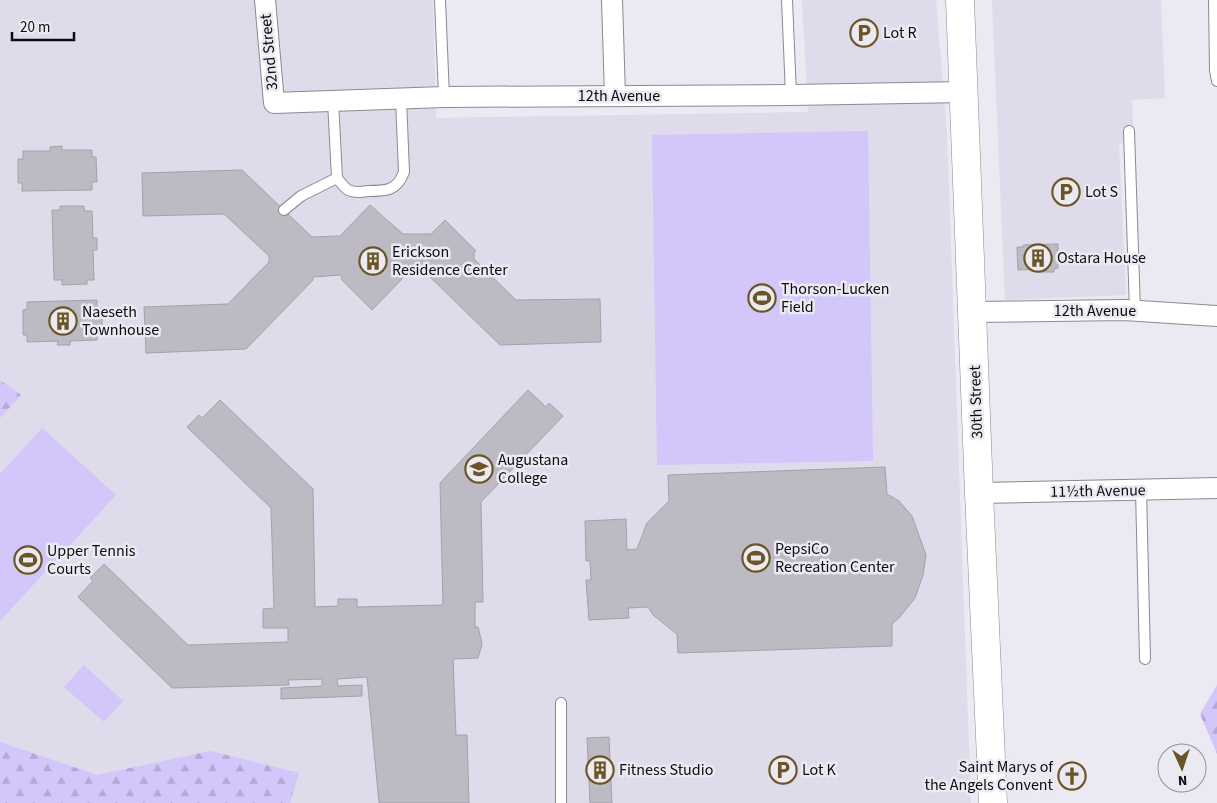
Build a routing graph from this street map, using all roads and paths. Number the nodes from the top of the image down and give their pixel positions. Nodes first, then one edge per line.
1 (265, 0) edge
2 (440, 0) edge
3 (612, 0) edge
4 (787, 0) edge
5 (960, 0) edge
6 (1214, 0) edge
7 (1217, 81) edge
8 (965, 92) junction
9 (791, 95) junction
10 (615, 96) junction
11 (444, 97) junction
12 (401, 99) junction
13 (333, 101) junction
14 (274, 103) joint
15 (1129, 131) dead end
16 (337, 178) junction
17 (284, 210) dead end
18 (1135, 311) junction
19 (972, 312) junction
20 (1217, 316) edge
21 (1217, 488) edge
22 (1141, 490) junction
23 (979, 493) junction
24 (1145, 659) dead end
25 (561, 703) dead end
26 (562, 803) edge
27 (993, 803) edge

1 - 14 street, 32nd Street
2 - 11 lane
3 - 10 street
4 - 9 lane
5 - 8 street, 30th Street
6 - 7 lane
8 - 9 street, 12th Avenue
8 - 19 street, 30th Street
9 - 10 street, 12th Avenue
10 - 11 street, 12th Avenue
11 - 12 street, 12th Avenue
12 - 13 street, 12th Avenue
12 - 16 lane
13 - 14 street, 12th Avenue
13 - 16 lane
15 - 18 lane
16 - 17 lane
18 - 19 street, 12th Avenue
18 - 20 street, 12th Avenue
19 - 23 street, 30th Street
21 - 22 street, 11½th Avenue
22 - 23 street, 11½th Avenue
22 - 24 lane
23 - 27 street, 30th Street
25 - 26 lane

